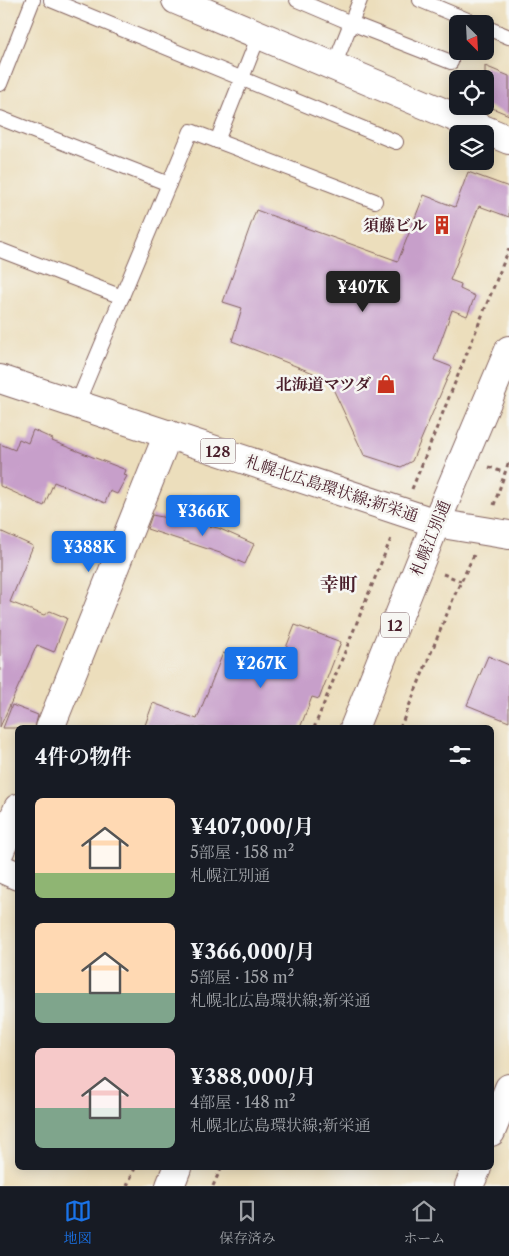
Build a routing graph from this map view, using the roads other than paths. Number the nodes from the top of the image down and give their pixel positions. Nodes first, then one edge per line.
1 (33, 0) edge
2 (51, 0) edge
3 (176, 0) edge
4 (297, 0) edge
5 (360, 0) edge
6 (420, 0) edge
7 (456, 15) edge
8 (350, 23) junction
9 (494, 31) edge
10 (259, 35) junction
11 (509, 37) edge
12 (451, 62) dead end
13 (334, 66) junction
14 (241, 78) junction
15 (0, 84) edge
16 (0, 118) edge
17 (509, 140) edge
18 (217, 141) junction
19 (396, 142) dead end
20 (169, 184) junction
21 (374, 201) dead end
22 (0, 250) edge
23 (122, 297) junction
24 (509, 350) edge
25 (0, 379) edge
26 (77, 404) junction
27 (168, 434) junction
28 (436, 523) junction
29 (496, 533) edge
30 (51, 725) edge
31 (355, 725) edge
32 (15, 815) edge
33 (0, 851) edge
34 (0, 868) edge
35 (15, 875) edge
36 (494, 1075) edge
37 (509, 1082) edge
38 (509, 1088) edge
39 (494, 1125) edge
40 (176, 1170) edge
41 (476, 1170) edge
42 (170, 1186) edge
43 (469, 1186) edge

1 - 15 lane
2 - 14 lane
3 - 10 main road
4 - 8 lane
5 - 8 lane
6 - 7 lane
8 - 12 lane
8 - 13 lane
9 - 11 lane
10 - 13 main road
10 - 14 lane
13 - 17 main road
14 - 18 lane
14 - 19 lane
16 - 20 lane
18 - 20 lane
18 - 21 lane
20 - 23 lane
22 - 23 lane
23 - 26 lane
24 - 28 main road, 札幌江別通 / 12
25 - 26 main road, 札幌北広島環状線;新栄通 / 128
26 - 27 main road, 札幌北広島環状線;新栄通 / 128
27 - 28 main road, 札幌北広島環状線;新栄通 / 128
27 - 30 main road
28 - 29 main road, 札幌北広島環状線;新栄通
28 - 31 main road, 札幌江別通 / 12
32 - 33 main road
34 - 35 main road
36 - 37 main road
38 - 39 main road
40 - 42 main road
41 - 43 main road

